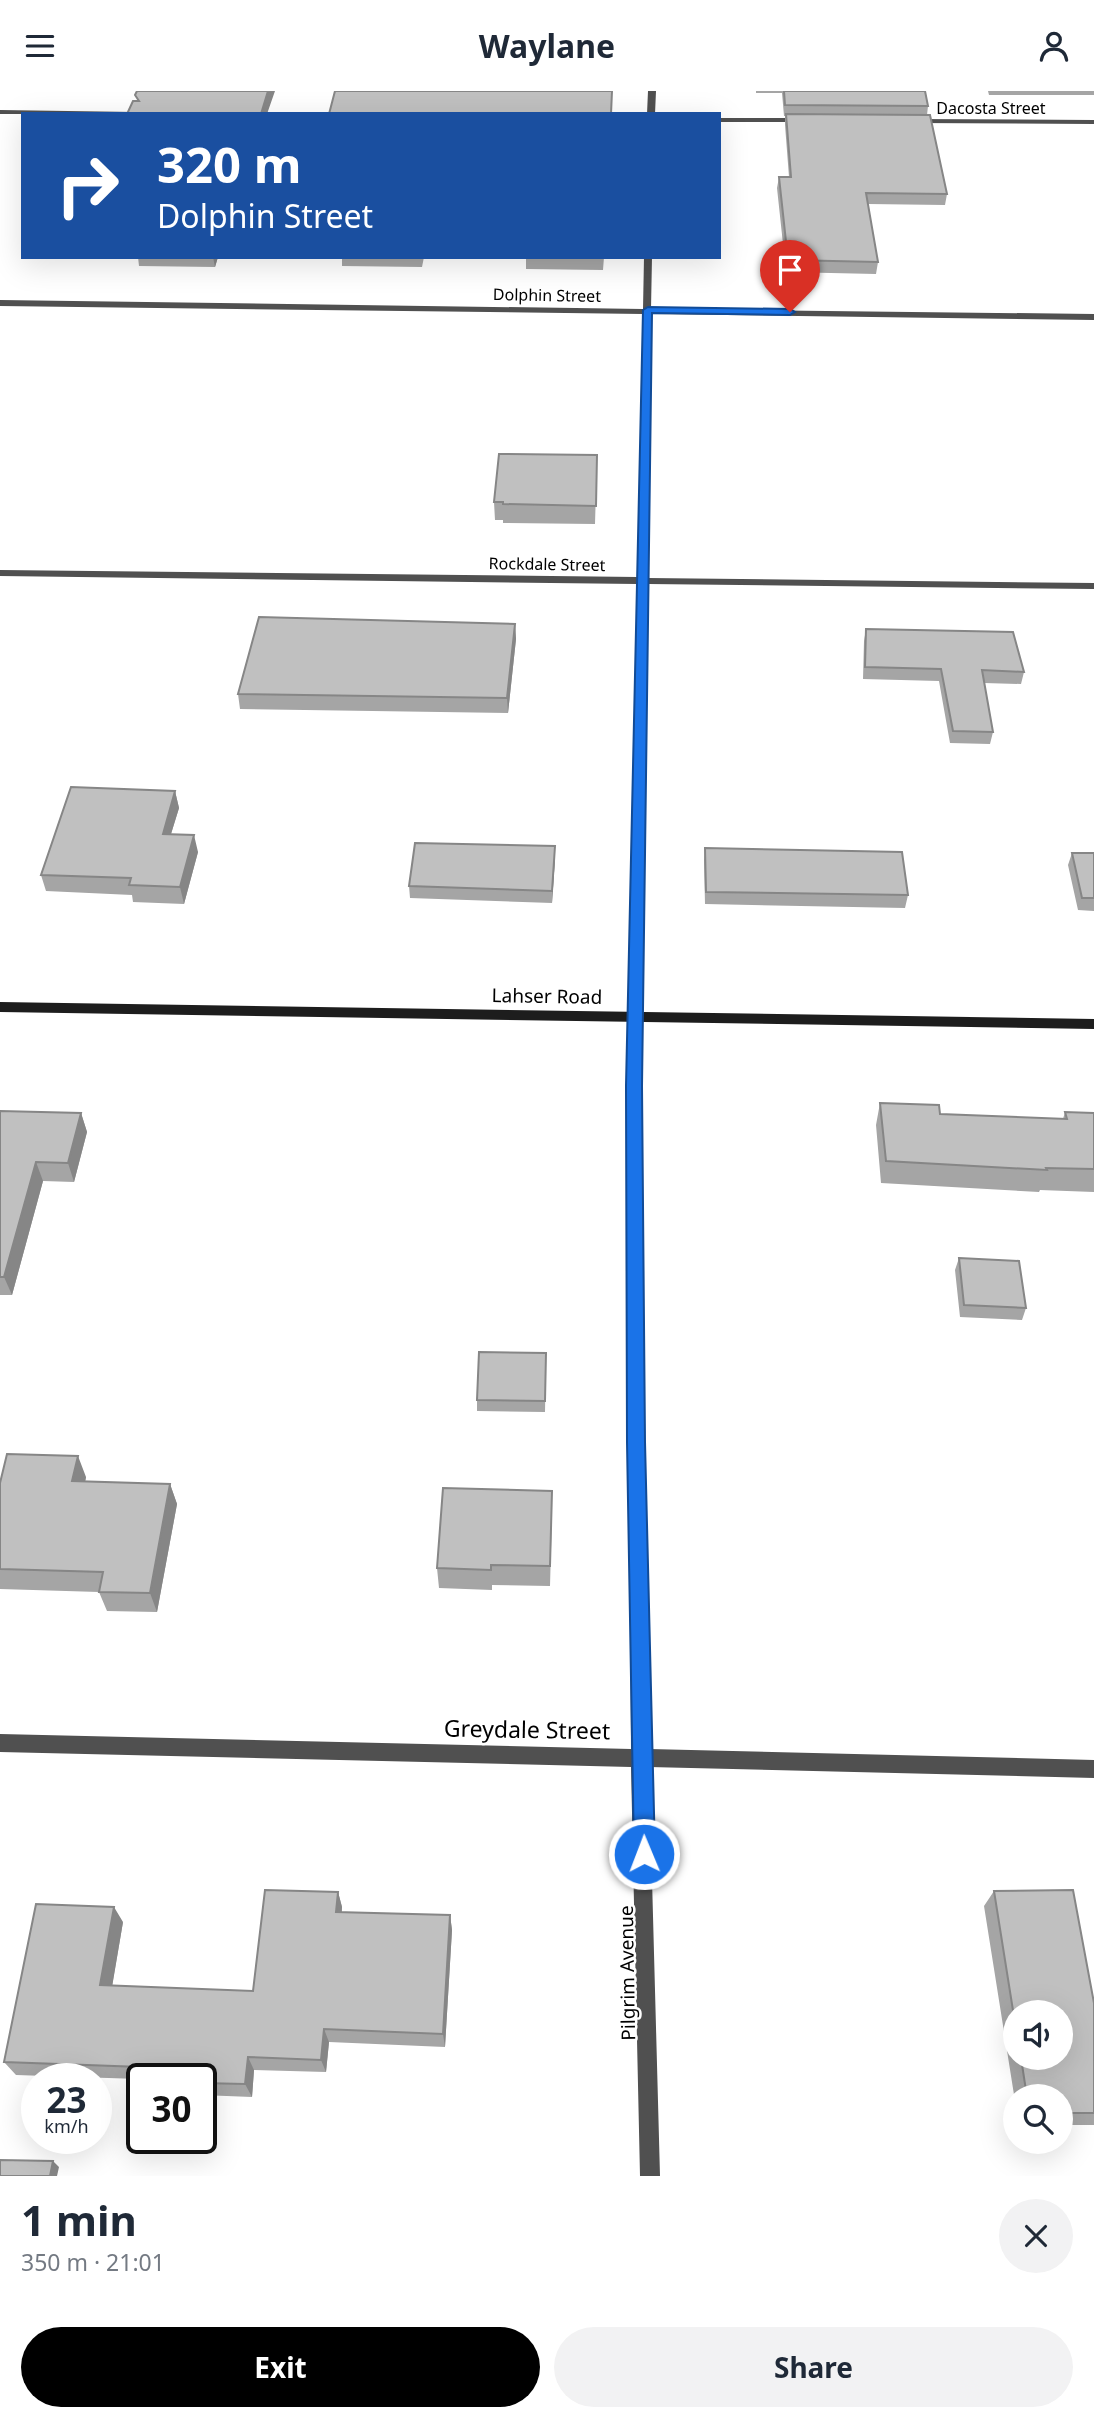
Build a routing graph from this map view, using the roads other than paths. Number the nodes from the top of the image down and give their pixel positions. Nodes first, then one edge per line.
1 (652, 91) edge
2 (0, 112) edge
3 (21, 112) edge
4 (652, 112) edge
5 (721, 120) edge
6 (816, 120) edge
7 (900, 121) edge
8 (1094, 123) edge
9 (648, 259) edge
10 (0, 303) edge
11 (648, 310) junction
12 (1094, 317) edge
13 (0, 573) edge
14 (642, 581) junction
15 (1094, 586) edge
16 (0, 1007) edge
17 (634, 1017) junction
18 (1094, 1024) edge
19 (0, 1743) edge
20 (640, 1758) junction
21 (1094, 1769) edge
22 (650, 2176) edge

1 - 4 street
2 - 3 street
5 - 6 street
7 - 8 street, Dacosta Street
9 - 11 street, Pilgrim Avenue
10 - 11 street, Dolphin Street
11 - 12 street, Dolphin Street
11 - 14 street, Pilgrim Avenue
13 - 14 street, Rockdale Street
14 - 15 street, Rockdale Street
14 - 17 street, Pilgrim Avenue
16 - 17 main road, Lahser Road
17 - 18 main road, Lahser Road
17 - 20 street, Pilgrim Avenue
19 - 20 street, Greydale Street
20 - 21 street, Greydale Street
20 - 22 street, Pilgrim Avenue

